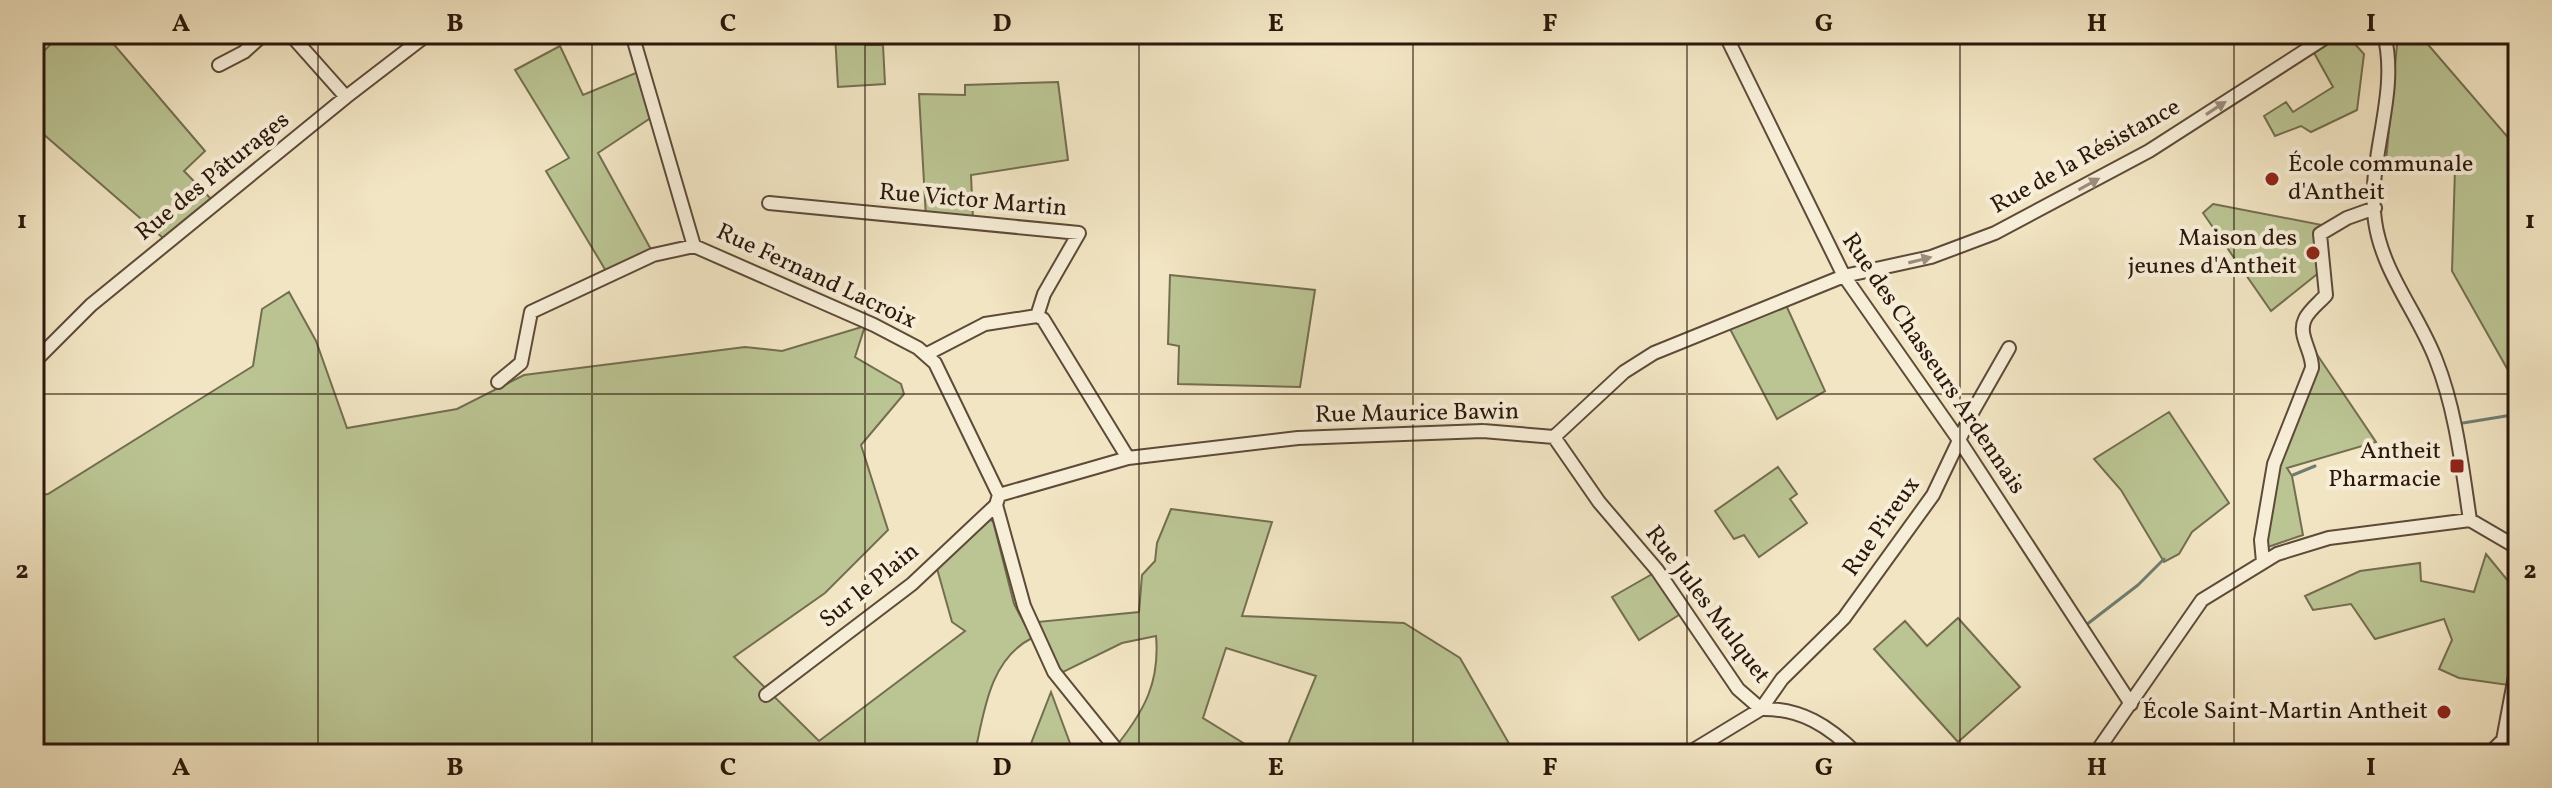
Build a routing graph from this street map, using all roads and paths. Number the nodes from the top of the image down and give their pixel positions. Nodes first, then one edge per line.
1 (264, 34) edge
2 (290, 34) edge
3 (428, 34) edge
4 (632, 34) edge
5 (1725, 34) edge
6 (2331, 34) edge
7 (2384, 34) edge
8 (219, 65) dead end
9 (346, 97) junction
10 (769, 203) dead end
11 (2375, 208) junction
12 (694, 246) junction
13 (1844, 276) junction
14 (1037, 316) junction
15 (2009, 348) dead end
16 (927, 354) junction
17 (34, 362) edge
18 (498, 382) dead end
19 (1554, 437) junction
20 (1961, 443) junction
21 (1128, 458) junction
22 (998, 500) junction
23 (2470, 520) junction
24 (2518, 548) edge
25 (2263, 562) junction
26 (2518, 660) edge
27 (766, 695) dead end
28 (2131, 704) junction
29 (1761, 709) junction
30 (1120, 754) edge
31 (1687, 754) edge
32 (1857, 754) edge
33 (2095, 754) edge
34 (2489, 754) edge

1 - 8 street
2 - 9 street
3 - 9 street, Rue des Pâturages
4 - 12 street, Rue Fernand Lacroix
5 - 13 street, Rue des Chasseurs Ardennais
13 -> 6 street, Rue de la Résistance
7 - 11 street
9 - 17 street, Rue des Pâturages
10 - 14 street, Rue Victor Martin
11 - 23 street
11 - 25 street
12 - 16 street, Rue Fernand Lacroix
12 - 18 street
13 - 19 street, Rue Maurice Bawin
13 - 20 street, Rue des Chasseurs Ardennais
14 - 16 street
14 - 21 street
15 - 20 street, Rue Pireux
16 - 22 street, Rue Fernand Lacroix
19 - 21 street, Rue Maurice Bawin
19 - 29 street, Rue Jules Mulquet
20 - 28 street, Rue des Chasseurs Ardennais
20 - 29 street, Rue Pireux
21 - 22 street, Rue Maurice Bawin
22 - 27 street, Sur le Plain
22 - 30 street, Rue Fernand Lacroix
23 - 24 street
23 - 25 street
25 - 28 street
26 - 34 street
28 - 33 street
29 - 31 street
29 - 32 street, Rue Jules Mulquet

